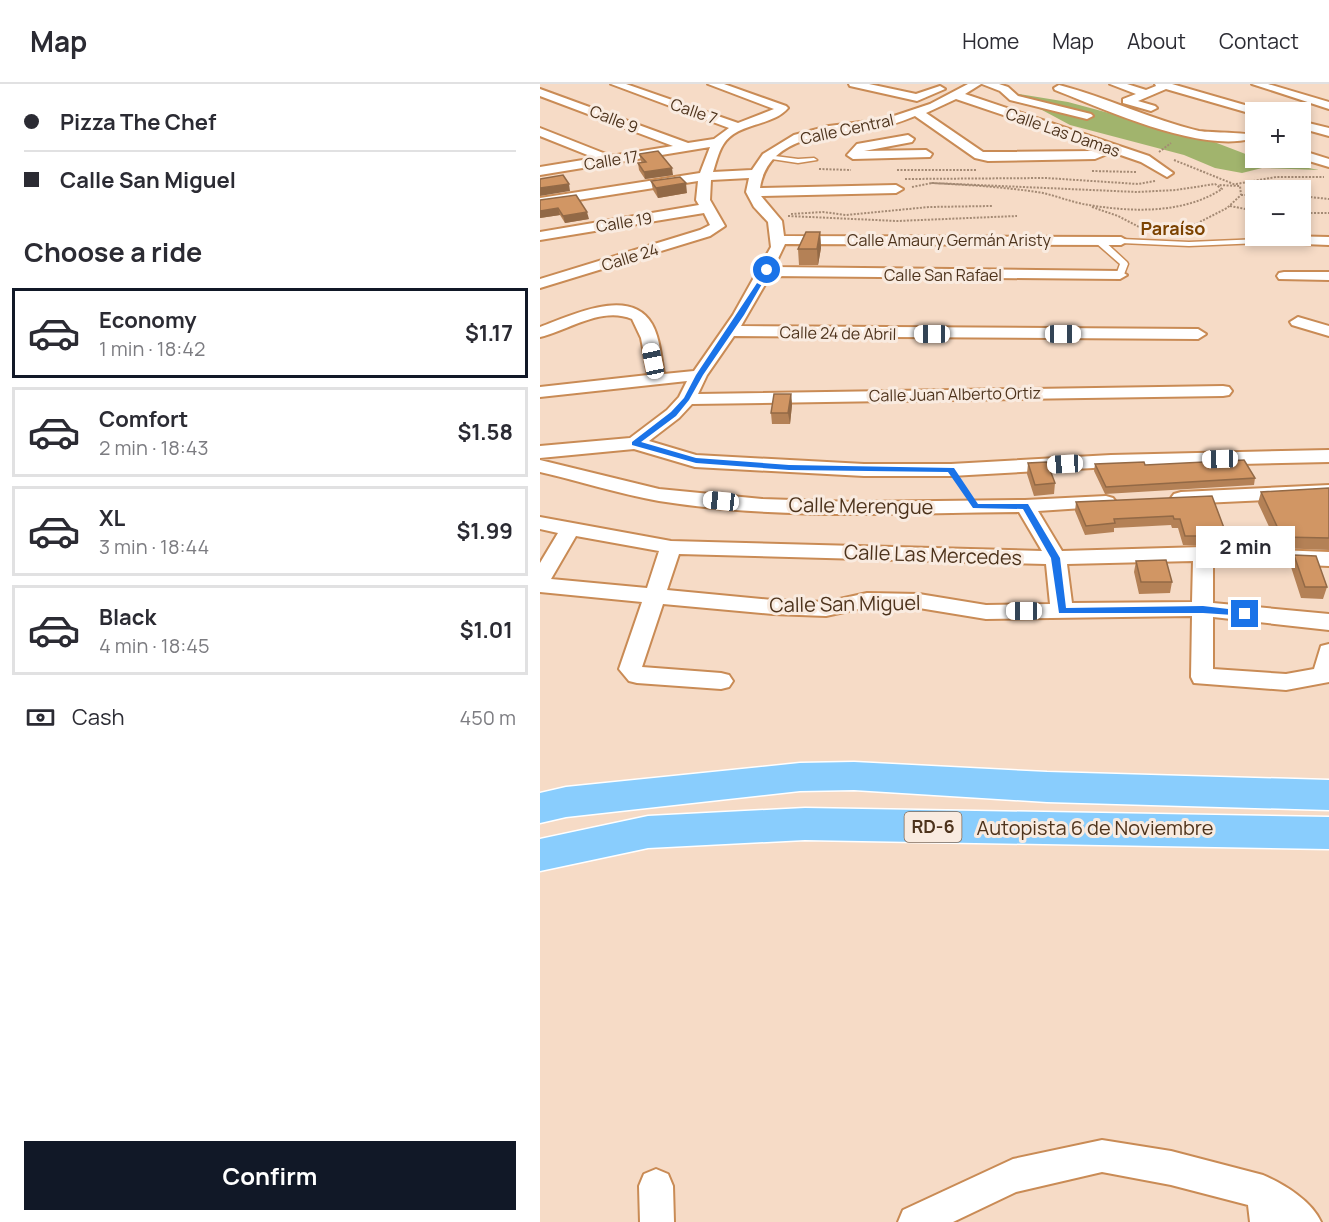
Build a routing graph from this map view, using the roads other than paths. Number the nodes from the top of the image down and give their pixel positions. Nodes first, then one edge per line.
1 (616, 84) edge
2 (713, 84) edge
3 (855, 84) edge
4 (976, 84) edge
5 (987, 84) edge
6 (1115, 84) edge
7 (1259, 84) edge
8 (1162, 85) edge
9 (1059, 88) dead end
10 (953, 90) edge
11 (540, 92) edge
12 (1145, 93) junction
13 (917, 105) junction
14 (1329, 106) edge
15 (1245, 108) edge
16 (1167, 113) dead end
17 (1087, 116) dead end
18 (1189, 119) dead end
19 (887, 122) junction
20 (738, 127) junction
21 (1311, 127) edge
22 (540, 132) edge
23 (1329, 132) edge
24 (1245, 133) edge
25 (1245, 136) edge
26 (908, 139) junction
27 (718, 142) junction
28 (688, 147) junction
29 (1111, 148) junction
30 (767, 157) junction
31 (1311, 157) edge
32 (610, 160) junction
33 (814, 160) dead end
34 (1329, 163) edge
35 (540, 171) edge
36 (756, 174) junction
37 (705, 176) junction
38 (1163, 177) road end
39 (900, 184) road end
40 (753, 192) junction
41 (540, 202) edge
42 (707, 208) junction
43 (540, 236) edge
44 (777, 240) junction
45 (1099, 241) junction
46 (1121, 241) joint
47 (1311, 241) edge
48 (1329, 241) edge
49 (1245, 242) edge
50 (767, 270) junction
51 (1120, 275) joint
52 (1284, 276) dead end
53 (1329, 276) edge
54 (540, 284) edge
55 (1298, 322) dead end
56 (729, 331) junction
57 (1329, 331) edge
58 (540, 332) edge
59 (1198, 334) dead end
60 (699, 375) junction
61 (657, 379) junction
62 (540, 392) edge
63 (1223, 392) dead end
64 (687, 399) junction
65 (635, 443) junction
66 (540, 452) edge
67 (1329, 456) edge
68 (540, 466) edge
69 (951, 470) junction
70 (1329, 491) edge
71 (1165, 499) edge
72 (1130, 501) edge
73 (1025, 506) junction
74 (976, 507) junction
75 (540, 523) edge
76 (570, 530) junction
77 (671, 547) junction
78 (1203, 554) junction
79 (1056, 558) junction
80 (1329, 560) edge
81 (540, 580) edge
82 (540, 585) edge
83 (654, 598) junction
84 (1203, 609) junction
85 (1062, 611) junction
86 (1329, 622) edge
87 (1329, 652) edge
88 (721, 681) dead end
89 (1329, 795) edge
90 (540, 808) edge
91 (1329, 833) edge
92 (540, 855) edge
93 (656, 1186) dead end
94 (1265, 1207) edge
95 (657, 1222) edge
96 (915, 1222) edge
97 (1304, 1222) edge

1 - 20 street, Calle 7
2 - 20 street
3 - 13 street
4 - 10 street, Calle Central
5 - 17 street
6 - 12 street
7 - 14 street
8 - 12 street
8 - 15 street
9 - 25 street
10 - 13 street, Calle Central
10 - 29 street, Calle Las Damas
11 - 28 street, Calle 9
12 - 16 street
13 - 19 street, Calle Central
13 - 29 street
18 - 24 street
19 - 26 street
19 - 30 street, Calle Central
20 - 27 street
21 - 23 street
22 - 32 street
26 - 26 street
27 - 28 street, Calle 17
27 - 37 street
28 - 32 street, Calle 17
29 - 38 street, Calle Las Damas
30 - 33 lane
30 - 36 street, Calle Central
31 - 34 street
32 - 35 street, Calle 17
36 - 37 street
36 - 40 street, Calle Central
37 - 41 street
37 - 42 street
39 - 40 street
40 - 44 street
42 - 43 street, Calle 19
42 - 54 street, Calle 24
44 - 45 street, Calle Amaury Germán Aristy
44 - 50 street
45 - 46 street, Calle Amaury Germán Aristy
45 - 51 lane
46 - 49 lane
47 - 48 street
50 - 51 street, Calle San Rafael
50 - 56 street
52 - 53 street
55 - 57 street
56 - 59 street, Calle 24 de Abril
56 - 60 street
58 - 61 street
60 - 61 street
60 - 64 street
61 - 62 street
63 - 64 street, Calle Juan Alberto Ortiz
64 - 65 street
65 - 66 street
65 - 69 street
67 - 69 street
68 - 74 street, Calle Merengue
69 - 74 street
70 - 71 street
72 - 73 street, Calle Merengue
73 - 74 street, Calle Merengue
73 - 79 street
75 - 76 street, Calle Las Mercedes
76 - 77 street, Calle Las Mercedes
76 - 81 street
77 - 79 street, Calle Las Mercedes
77 - 83 street
78 - 79 street, Calle Las Mercedes
78 - 80 street, Calle Las Mercedes
78 - 84 street
79 - 85 street
82 - 83 street, Calle San Miguel
83 - 85 street, Calle San Miguel
83 - 88 street
84 - 85 street, Calle San Miguel
84 - 86 street, Calle San Miguel
84 - 87 street
89 - 90 highway, Autopista 6 de Noviembre
91 - 92 highway, Autopista 6 de Noviembre / RD-6
93 - 95 street
94 - 96 street
94 - 97 street

